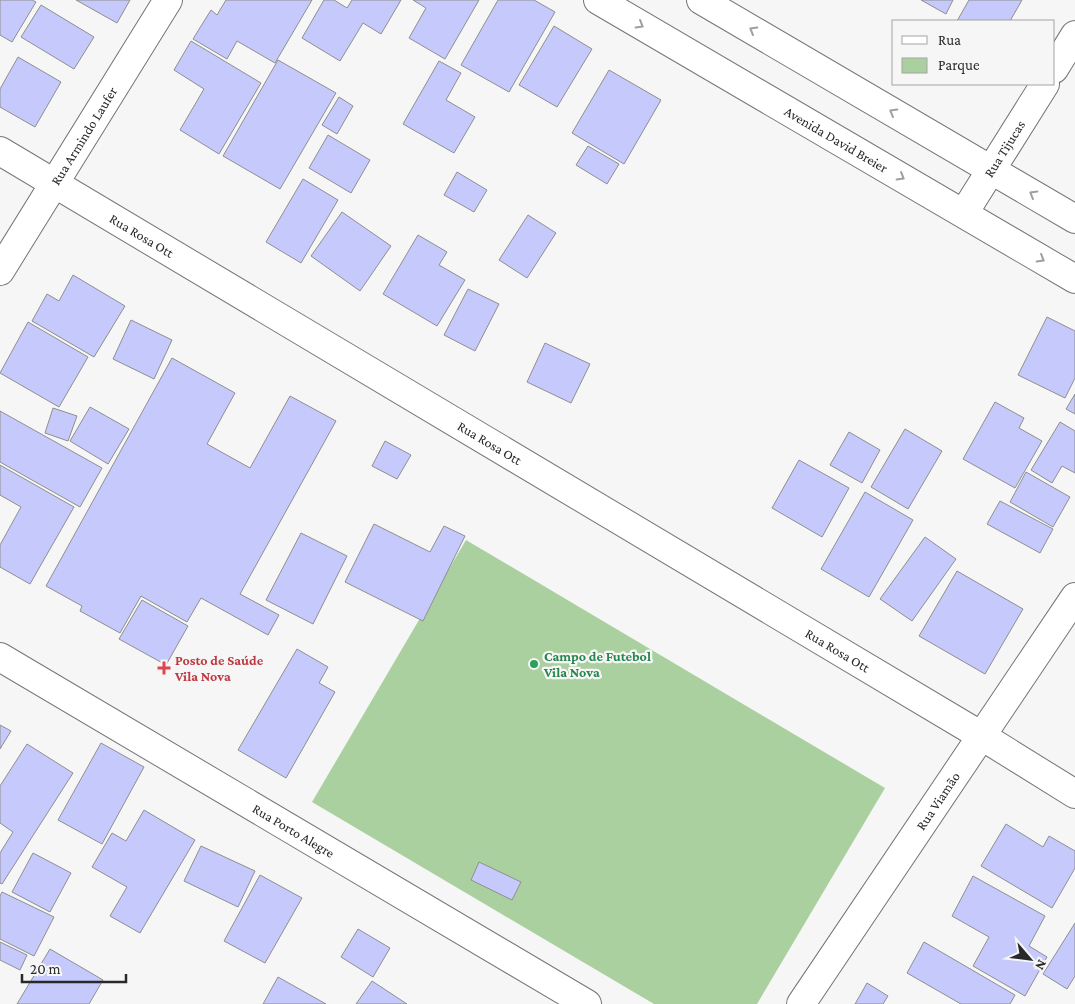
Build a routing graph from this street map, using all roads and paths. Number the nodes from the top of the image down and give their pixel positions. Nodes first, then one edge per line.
1 (168, 0) edge
2 (598, 0) edge
3 (701, 0) edge
4 (1075, 35) edge
5 (1055, 67) edge
6 (1044, 85) edge
7 (0, 151) edge
8 (991, 170) junction
9 (54, 184) junction
10 (964, 213) junction
11 (1075, 219) edge
12 (0, 271) edge
13 (1075, 279) edge
14 (1075, 597) edge
15 (0, 657) edge
16 (980, 735) junction
17 (1075, 794) edge
18 (586, 1004) edge
19 (801, 1004) edge

1 - 9 street, Rua Armindo Laufer
2 -> 10 street, Avenida David Breier
8 -> 3 street
4 - 5 street
6 - 8 street, Rua Tijucas
7 - 9 street, Rua Rosa Ott
8 - 10 street, Rua Tijucas
11 -> 8 street
9 - 12 street, Rua Armindo Laufer
9 - 16 street, Rua Rosa Ott
10 -> 13 street, Avenida David Breier
14 - 16 street, Rua Viamão
15 - 18 street, Rua Porto Alegre
16 - 17 street, Rua Rosa Ott
16 - 19 street, Rua Viamão

